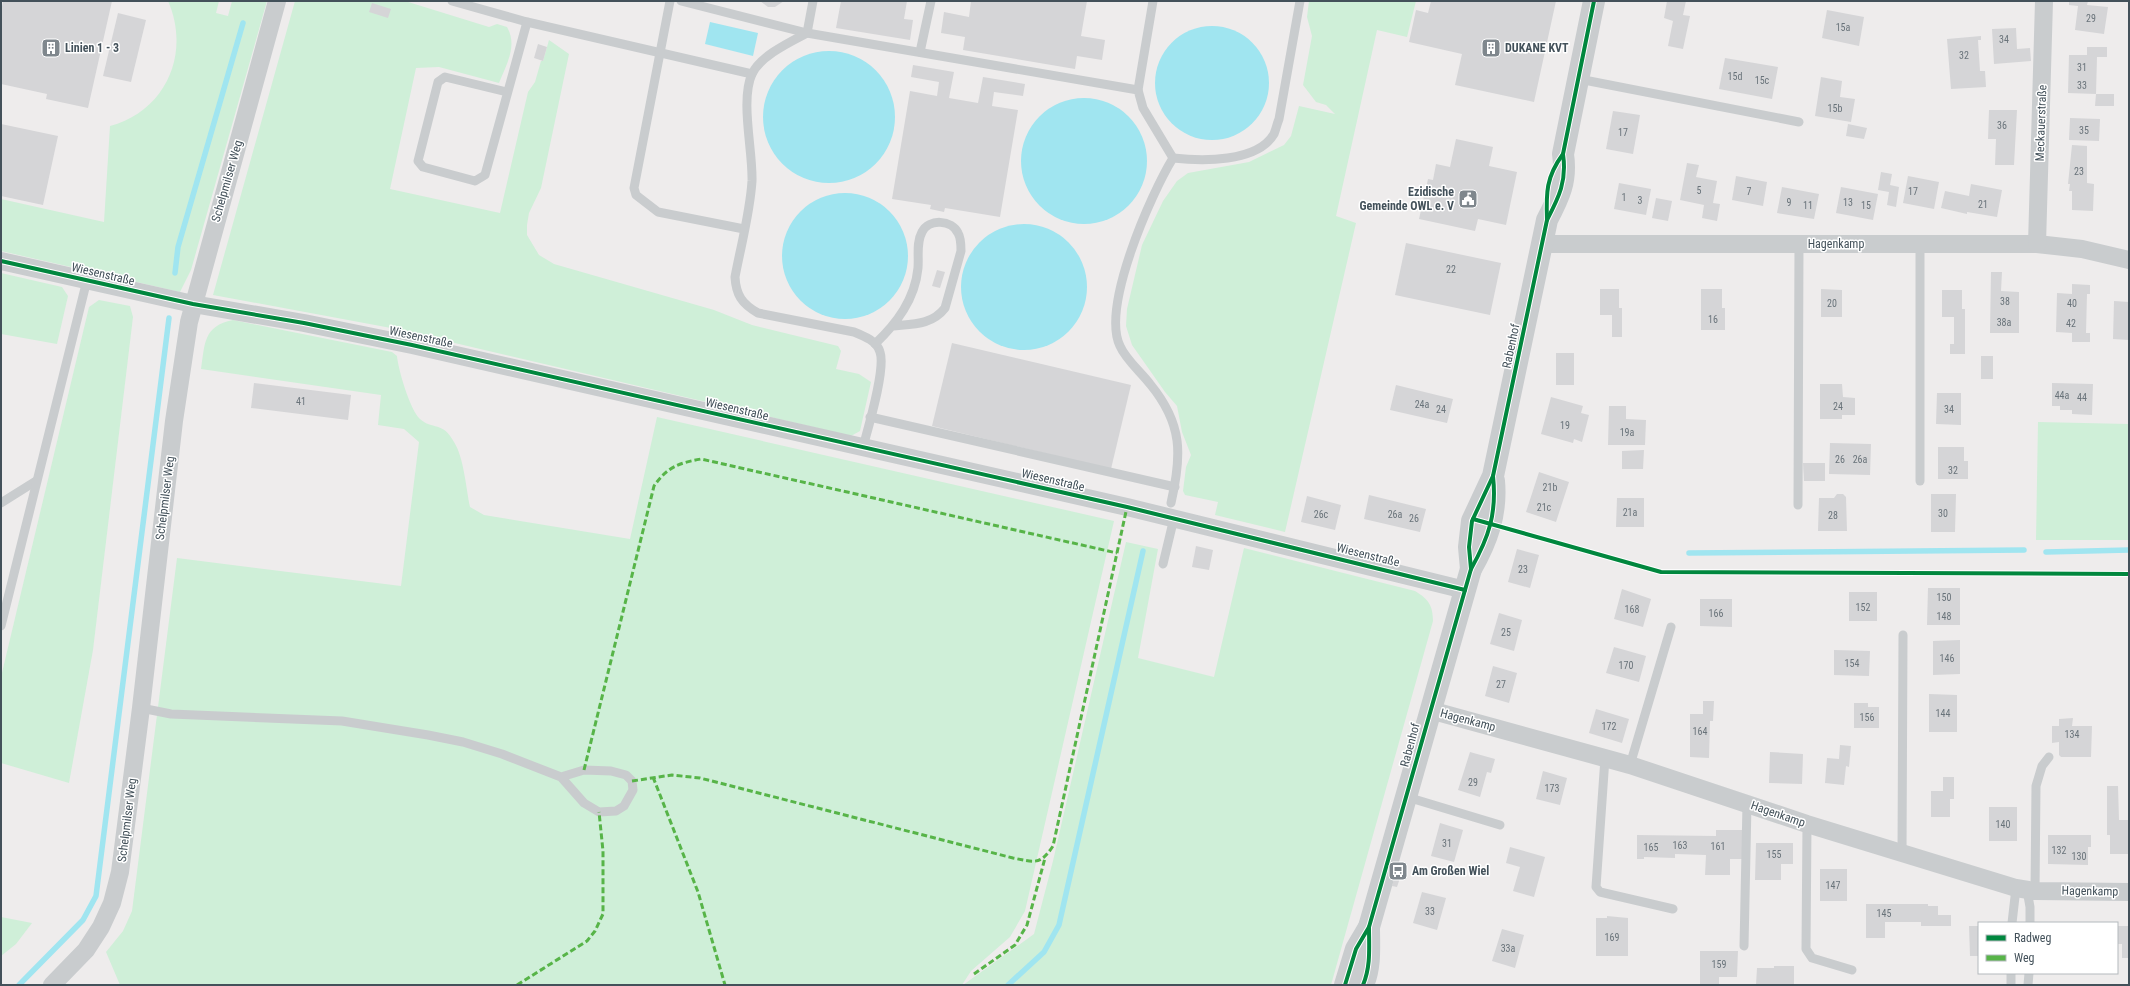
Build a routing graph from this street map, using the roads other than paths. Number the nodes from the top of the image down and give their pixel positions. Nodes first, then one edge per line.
1 (277, 1) edge
2 (452, 1) edge
3 (670, 1) edge
4 (681, 1) edge
5 (812, 1) edge
6 (931, 1) edge
7 (1153, 1) edge
8 (1300, 1) edge
9 (1594, 1) edge
10 (2044, 1) edge
11 (527, 22) junction
12 (807, 33) junction
13 (661, 52) junction
14 (920, 52) junction
15 (752, 74) junction
16 (1579, 79) junction
17 (1138, 90) junction
18 (507, 92) junction
19 (1799, 122) dead end
20 (1173, 158) junction
21 (744, 229) junction
22 (1542, 244) junction
23 (1799, 244) junction
24 (2037, 244) junction
25 (1920, 245) junction
26 (2129, 260) edge
27 (1, 261) edge
28 (87, 280) junction
29 (193, 304) junction
30 (893, 326) junction
31 (875, 344) junction
32 (870, 417) junction
33 (863, 448) junction
34 (36, 481) junction
35 (1920, 481) dead end
36 (1175, 487) junction
37 (1, 503) edge
38 (1798, 505) dead end
39 (1172, 510) junction
40 (1163, 564) dead end
41 (1465, 590) junction
42 (1, 626) edge
43 (1671, 627) dead end
44 (1903, 635) dead end
45 (141, 708) junction
46 (1430, 710) junction
47 (2049, 757) dead end
48 (1605, 758) junction
49 (1630, 765) junction
50 (561, 777) junction
51 (1407, 797) junction
52 (1747, 804) junction
53 (1808, 824) junction
54 (1500, 825) dead end
55 (1902, 854) junction
56 (2026, 890) junction
57 (2129, 892) edge
58 (1674, 909) dead end
59 (2012, 922) edge
60 (2030, 922) edge
61 (1369, 927) junction
62 (1744, 946) dead end
63 (1852, 970) dead end
64 (2011, 974) edge
65 (2029, 974) edge
66 (52, 985) edge
67 (1345, 985) edge
68 (1363, 985) edge
69 (2011, 985) edge
70 (2028, 985) edge

1 - 29 street, Schelpmilser Weg
2 - 11 lane
3 - 13 lane
4 - 12 lane
5 - 12 lane
6 - 14 lane
7 - 17 lane
8 - 20 lane
9 - 16 street, Rabenhof
10 - 24 street, Meckauerstraße
11 - 13 lane
11 - 18 lane
12 - 14 lane
12 - 15 lane
13 - 15 lane
13 - 21 lane
14 - 17 lane
15 - 21 lane
16 - 19 lane
16 - 22 street, Rabenhof
17 - 20 lane
18 - 18 lane
20 - 36 lane
21 - 31 lane
22 - 23 street, Hagenkamp
22 - 41 street, Rabenhof
23 - 25 street, Hagenkamp
23 - 38 lane
24 - 25 street, Hagenkamp
24 - 26 street, Hagenkamp
25 - 35 lane
27 - 28 street, Wiesenstraße
28 - 29 street, Wiesenstraße
28 - 34 lane
29 - 33 street, Wiesenstraße
29 - 45 street, Schelpmilser Weg
30 - 30 lane
30 - 31 lane
31 - 32 lane
32 - 33 lane
32 - 36 lane
33 - 39 street, Wiesenstraße
34 - 37 lane
34 - 42 lane
36 - 39 lane
39 - 40 lane
39 - 41 street, Wiesenstraße
41 - 46 street, Rabenhof
43 - 49 lane
44 - 55 lane
45 - 50 lane
45 - 66 street, Schelpmilser Weg
46 - 48 street, Hagenkamp
46 - 51 street, Rabenhof
47 - 56 lane
48 - 49 street, Hagenkamp
48 - 58 lane
49 - 52 street, Hagenkamp
50 - 50 lane
51 - 54 lane
51 - 61 street, Rabenhof
52 - 53 street, Hagenkamp
52 - 62 lane
53 - 55 street, Hagenkamp
53 - 63 lane
55 - 56 street, Hagenkamp
56 - 57 street, Hagenkamp
56 - 59 lane
56 - 60 lane
61 - 67 street, Rabenhof
61 - 68 street, Rabenhof
64 - 69 lane
65 - 70 lane

